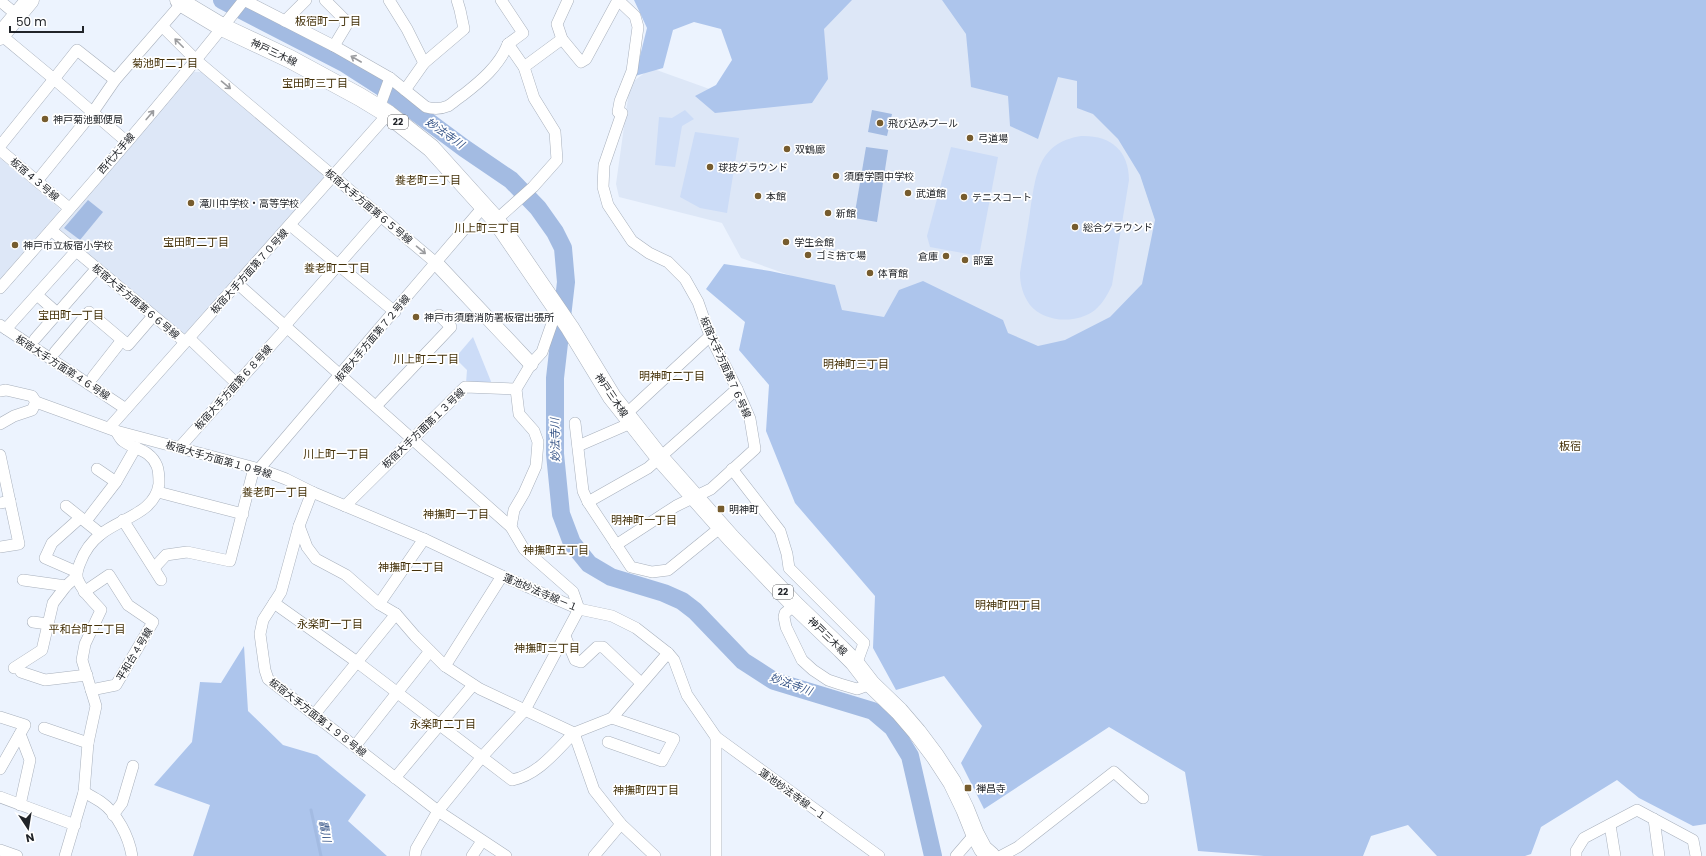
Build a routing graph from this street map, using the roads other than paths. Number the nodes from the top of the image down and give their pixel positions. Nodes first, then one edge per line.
1 (30, 0) edge
2 (306, 0) edge
3 (325, 0) edge
4 (389, 0) edge
5 (457, 0) edge
6 (501, 0) edge
7 (568, 0) edge
8 (618, 0) edge
9 (0, 1) edge
10 (244, 1) edge
11 (180, 2) edge
12 (17, 15) junction
13 (285, 21) junction
14 (226, 22) junction
15 (162, 26) junction
16 (0, 35) edge
17 (562, 39) junction
18 (508, 44) junction
19 (334, 46) junction
20 (196, 60) junction
21 (424, 63) junction
22 (524, 67) junction
23 (390, 78) junction
24 (54, 79) junction
25 (115, 80) junction
26 (405, 90) junction
27 (383, 107) junction
28 (93, 112) junction
29 (127, 142) junction
30 (0, 146) edge
31 (0, 150) edge
32 (333, 176) junction
33 (37, 181) junction
34 (484, 206) junction
35 (69, 208) junction
36 (381, 216) junction
37 (496, 220) junction
38 (290, 224) junction
39 (51, 230) junction
40 (76, 251) junction
41 (436, 263) junction
42 (338, 265) junction
43 (97, 268) junction
44 (238, 284) junction
45 (0, 288) edge
46 (37, 295) junction
47 (54, 310) dead end
48 (558, 311) junction
49 (395, 312) junction
50 (439, 315) dead end
51 (153, 316) junction
52 (3, 327) edge
53 (286, 327) junction
54 (710, 336) junction
55 (35, 339) dead end
56 (122, 340) junction
57 (187, 340) junction
58 (55, 352) dead end
59 (531, 364) junction
60 (340, 376) junction
61 (94, 377) dead end
62 (236, 383) junction
63 (516, 389) junction
64 (737, 389) junction
65 (0, 391) edge
66 (36, 402) junction
67 (376, 406) junction
68 (126, 408) junction
69 (628, 419) junction
70 (575, 423) dead end
71 (0, 424) edge
72 (113, 429) junction
73 (411, 438) junction
74 (578, 446) junction
75 (136, 447) junction
76 (179, 448) junction
77 (0, 455) edge
78 (660, 458) junction
79 (257, 468) junction
80 (97, 469) dead end
81 (732, 469) junction
82 (116, 482) junction
83 (158, 492) junction
84 (312, 492) junction
85 (694, 497) junction
86 (5, 502) edge
87 (588, 502) junction
88 (66, 506) dead end
89 (345, 506) junction
90 (242, 514) junction
91 (83, 519) junction
92 (123, 520) junction
93 (299, 526) junction
94 (511, 527) junction
95 (721, 527) junction
96 (101, 534) junction
97 (424, 539) junction
98 (616, 545) junction
99 (0, 547) edge
100 (154, 568) junction
101 (77, 574) junction
102 (502, 576) junction
103 (23, 580) dead end
104 (161, 580) dead end
105 (66, 586) junction
106 (84, 592) junction
107 (274, 603) junction
108 (378, 604) junction
109 (795, 605) junction
110 (579, 609) junction
111 (396, 614) junction
112 (33, 622) dead end
113 (48, 624) junction
114 (566, 636) junction
115 (430, 651) junction
116 (668, 652) junction
117 (357, 662) junction
118 (856, 665) junction
119 (445, 666) junction
120 (87, 676) junction
121 (641, 683) junction
122 (473, 684) junction
123 (871, 684) junction
124 (91, 690) junction
125 (397, 693) junction
126 (525, 710) junction
127 (314, 715) junction
128 (0, 717) edge
129 (612, 718) junction
130 (439, 725) junction
131 (44, 728) dead end
132 (574, 733) junction
133 (20, 734) junction
134 (716, 737) junction
135 (608, 742) dead end
136 (88, 743) junction
137 (355, 746) junction
138 (481, 758) junction
139 (133, 766) dead end
140 (0, 769) edge
141 (395, 778) junction
142 (84, 792) junction
143 (0, 797) edge
144 (1142, 798) dead end
145 (20, 805) junction
146 (438, 811) junction
147 (113, 816) junction
148 (1654, 819) junction
149 (621, 824) junction
150 (75, 825) junction
151 (1610, 825) junction
152 (975, 834) junction
153 (482, 841) junction
154 (0, 850) edge
155 (18, 856) edge
156 (65, 856) edge
157 (132, 856) edge
158 (415, 856) edge
159 (472, 856) edge
160 (506, 856) edge
161 (594, 856) edge
162 (655, 856) edge
163 (716, 856) edge
164 (879, 856) edge
165 (956, 856) edge
166 (991, 856) edge
167 (1001, 856) edge
168 (1576, 856) edge
169 (1615, 856) edge
170 (1659, 856) edge
171 (1696, 856) edge

1 - 12 main road
2 - 13 street
3 - 19 street
4 - 21 street
5 - 21 street
6 - 18 street
7 - 17 street
8 - 17 street
8 - 54 street, 板宿大手方面第７６号線
9 - 12 street
10 - 13 street
10 - 14 street, 西代大手線
11 - 14 main road, 神戸三木線 / 22
11 - 15 street
12 - 16 main road
13 - 19 street
14 - 20 street, 西代大手線
14 - 27 main road, 神戸三木線 / 22
20 -> 15 street, 板宿大手方面第６５号線
15 - 25 street
16 - 24 street
17 - 22 street
18 - 22 street
18 - 26 street
23 -> 19 street
29 -> 20 street, 西代大手線
20 -> 32 street, 板宿大手方面第６５号線
21 - 26 street
22 - 37 street
23 - 26 street
23 - 27 street, 板宿大手方面第７０号線
24 - 25 street
24 - 28 street
24 - 30 street
25 - 28 street
27 - 32 street, 板宿大手方面第７０号線
27 - 34 main road, 神戸三木線 / 22
28 - 29 street
28 - 33 street
29 - 35 street, 西代大手線
31 - 33 street, 板宿４３号線
32 - 36 street, 板宿大手方面第６５号線
32 - 38 street, 板宿大手方面第７０号線
33 - 35 street, 板宿４３号線
34 - 37 main road, 神戸三木線 / 22
34 - 41 street, 板宿大手方面第７２号線
35 - 39 street, 西代大手線
36 -> 41 street, 板宿大手方面第６５号線
36 - 42 street, 板宿大手方面第６８号線
37 - 48 main road, 神戸三木線 / 22
38 - 42 street
38 - 44 street, 板宿大手方面第７０号線
39 - 40 street, 板宿大手方面第６６号線
39 - 45 street, 西代大手線
40 - 43 street, 板宿大手方面第６６号線
40 - 46 street
41 - 49 street, 板宿大手方面第７２号線
41 - 59 street, 板宿大手方面第６５号線
42 - 49 street
42 - 53 street, 板宿大手方面第６８号線
43 - 51 street, 板宿大手方面第６６号線
43 - 55 street
44 - 53 street
44 - 57 street, 板宿大手方面第７０号線
46 - 47 street
46 - 52 street
48 - 59 street
48 - 69 main road, 神戸三木線 / 22
49 - 60 street, 板宿大手方面第７２号線
50 - 67 street
51 - 56 street
51 - 57 street, 板宿大手方面第６６号線
52 - 68 street, 板宿大手方面第４６号線
53 - 60 street
53 - 62 street, 板宿大手方面第６８号線
54 - 64 street, 板宿大手方面第７６号線
54 - 69 street
56 - 58 street
56 - 61 street
57 - 62 street, 板宿大手方面第６６号線
57 - 68 street, 板宿大手方面第７０号線
59 - 63 street
60 - 67 street
60 - 79 street, 板宿大手方面第７２号線
62 - 76 street, 板宿大手方面第６８号線
63 - 73 street, 板宿大手方面第１３号線
63 - 94 street
64 - 78 street
64 - 81 street, 板宿大手方面第７６号線
65 - 66 street, 板宿大手方面第１０号線
66 - 71 street
66 - 72 street, 板宿大手方面第１０号線
67 - 73 street
68 - 72 street, 板宿大手方面第７０号線
69 - 74 street
69 - 78 main road, 神戸三木線 / 22
70 - 74 street
72 - 75 street
72 - 76 street, 板宿大手方面第１０号線
73 - 89 street, 板宿大手方面第１３号線
73 - 94 street
74 - 87 street
75 - 82 street
75 - 83 street
76 - 79 street, 板宿大手方面第１０号線
77 - 86 street
78 - 85 main road, 神戸三木線 / 22
78 - 87 street
79 - 84 street, 板宿大手方面第１０号線
79 - 90 street
80 - 82 street
81 - 85 street, 板宿大手方面第７６号線
81 - 118 street
82 - 91 street
83 - 90 street
83 - 92 street
84 - 89 street, 蓮池妙法寺線－１
84 - 93 street
85 - 95 main road, 神戸三木線 / 22
85 - 98 street, 板宿大手方面第７６号線
86 - 99 street
87 - 98 street
88 - 91 street
89 - 97 street, 蓮池妙法寺線－１
90 - 100 street
91 - 96 street
91 - 101 street
92 - 96 street
92 - 100 street
93 - 107 street, 板宿大手方面第１９８号線
93 - 108 street
94 - 110 street
95 - 98 street
95 - 109 main road, 神戸三木線 / 22
96 - 101 street
97 - 102 street, 蓮池妙法寺線－１
97 - 108 street
100 - 104 street
101 - 105 street
101 - 106 street
102 - 110 street, 蓮池妙法寺線－１
102 - 119 street
103 - 105 street
105 - 113 street
106 - 120 street
106 - 124 street, 平和台４号線
107 - 117 street
107 - 127 street, 板宿大手方面第１９８号線
108 - 111 street
109 - 118 main road, 神戸三木線 / 22
109 - 123 street
110 - 114 street
110 - 116 street, 蓮池妙法寺線－１
111 - 115 street
111 - 117 street
112 - 113 street
113 - 120 street
114 - 121 street
114 - 126 street
115 - 119 street
115 - 125 street
116 - 121 street
116 - 134 street, 蓮池妙法寺線－１
117 - 125 street
117 - 127 street
118 - 123 main road, 神戸三木線 / 22
119 - 122 street
120 - 124 street
121 - 129 street
122 - 126 street
122 - 130 street
123 - 152 main road, 神戸三木線 / 22
124 - 136 street
125 - 130 street
125 - 137 street
126 - 132 street
126 - 138 street
127 - 137 street, 板宿大手方面第１９８号線
128 - 133 street
129 - 132 street
129 - 135 street
130 - 138 street
130 - 141 street
131 - 136 street
132 - 138 street
132 - 149 street
133 - 140 street
133 - 145 street
134 - 163 street
134 - 164 street, 蓮池妙法寺線－１
136 - 142 street
137 - 141 street, 板宿大手方面第１９８号線
138 - 146 street
139 - 147 street
141 - 146 street, 板宿大手方面第１９８号線
142 - 147 street
142 - 150 street
143 - 145 street
144 - 167 street
145 - 150 street
146 - 153 street, 板宿大手方面第１９８号線
146 - 158 street
147 - 157 street
148 - 151 street
148 - 170 street
148 - 171 street
149 - 161 street
149 - 162 street
150 - 156 street
151 - 168 street
151 - 169 street
152 - 165 street
152 - 166 main road, 神戸三木線 / 22
153 - 159 street
153 - 160 street, 板宿大手方面第１９８号線
154 - 155 street

